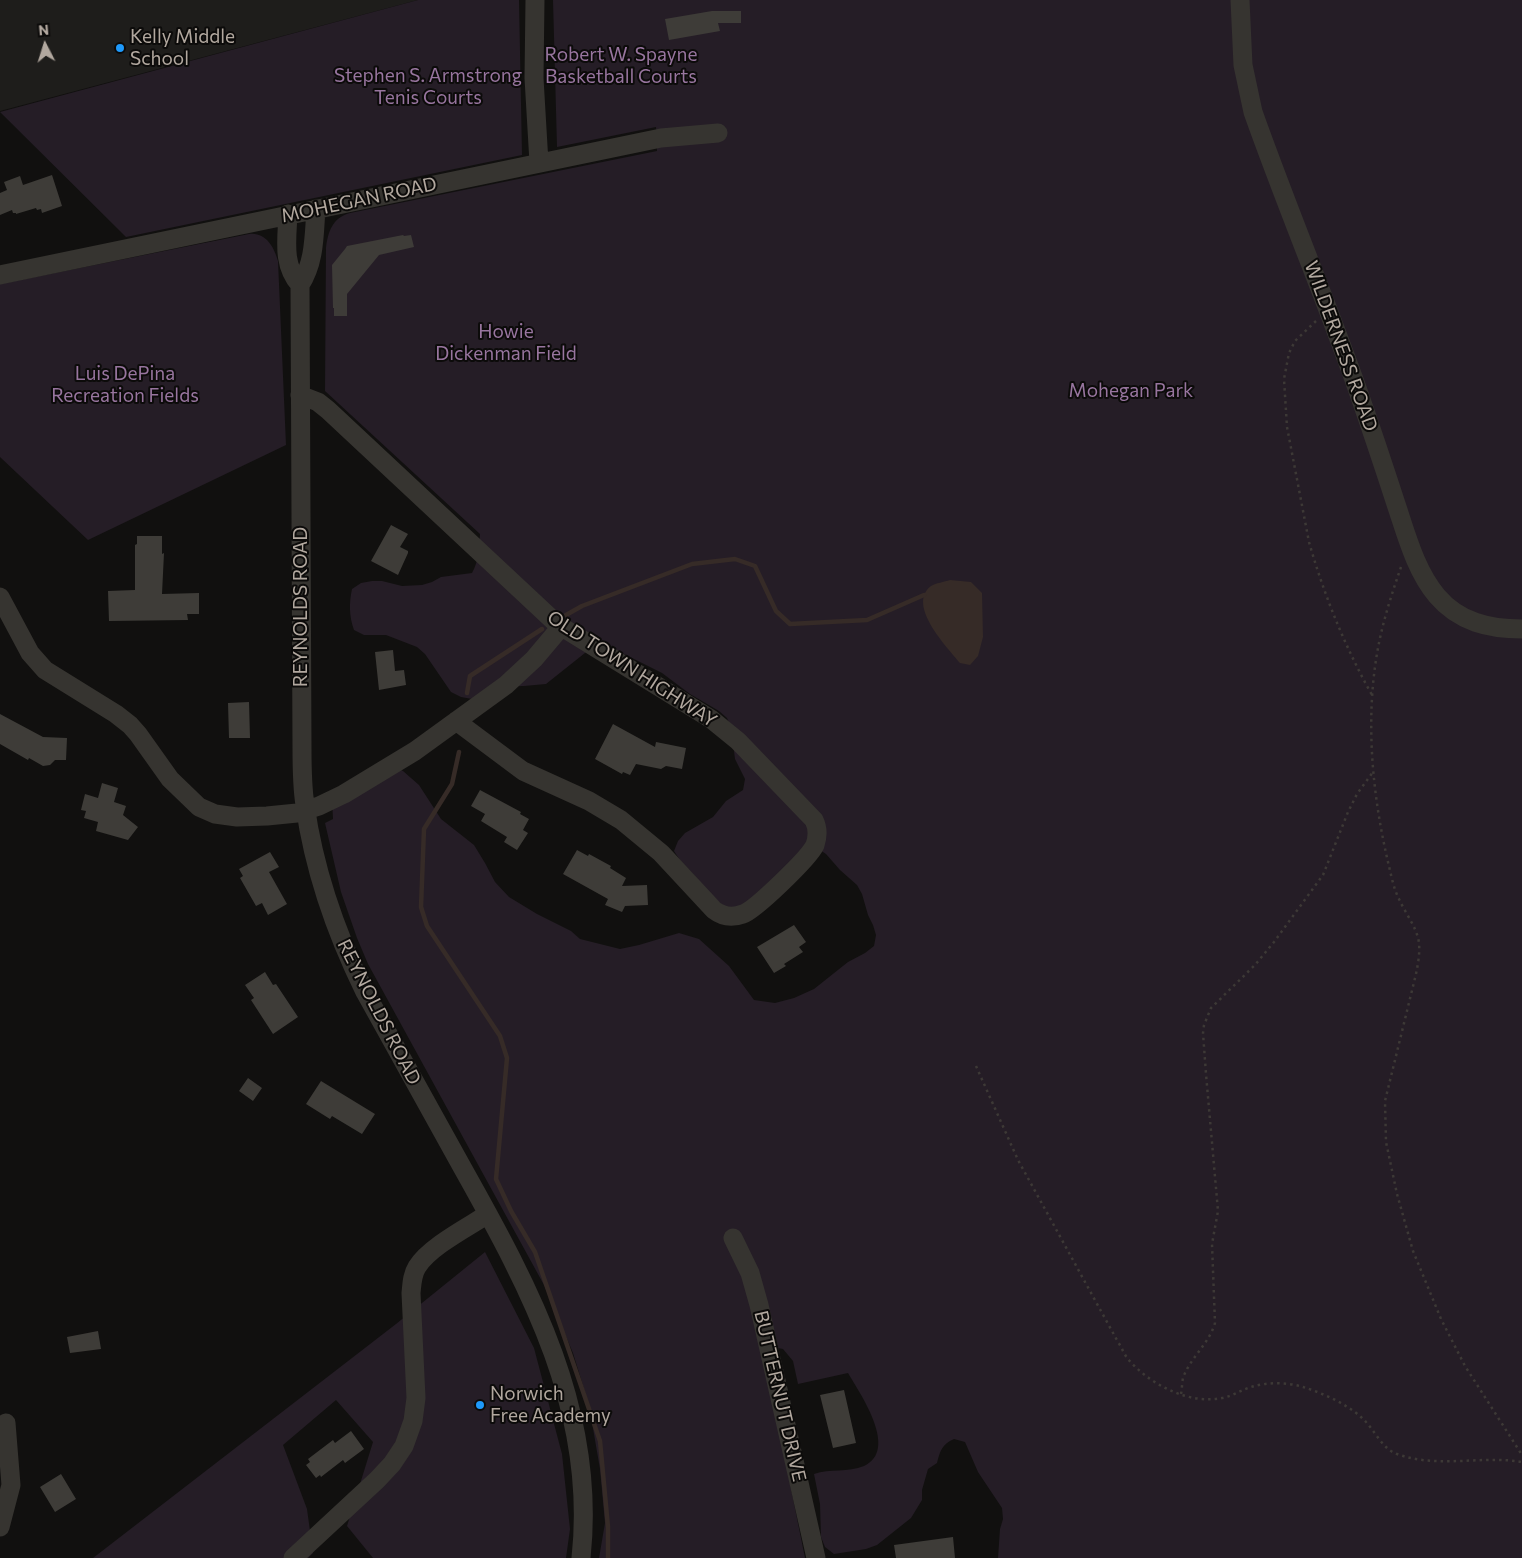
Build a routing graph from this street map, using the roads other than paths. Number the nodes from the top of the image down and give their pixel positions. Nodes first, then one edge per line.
1 (535, 0) edge
2 (1240, 0) edge
3 (718, 132) dead end
4 (539, 163) junction
5 (316, 209) junction
6 (288, 214) junction
7 (0, 275) edge
8 (300, 285) junction
9 (300, 395) junction
10 (0, 598) edge
11 (562, 627) junction
12 (1522, 628) edge
13 (456, 721) junction
14 (306, 810) junction
15 (488, 1214) junction
16 (733, 1238) dead end
17 (6, 1422) dead end
18 (0, 1527) edge
19 (293, 1558) edge
20 (581, 1558) edge
21 (816, 1558) edge

1 - 4 street
2 - 12 street, WILDERNESS ROAD
3 - 4 street, MOHEGAN ROAD
4 - 5 street, MOHEGAN ROAD
5 - 6 street, MOHEGAN ROAD
5 - 8 street, REYNOLDS ROAD
6 - 7 street, MOHEGAN ROAD
6 - 8 street, REYNOLDS ROAD
8 - 9 street, REYNOLDS ROAD
9 - 11 street, OLD TOWN HIGHWAY
9 - 14 street, REYNOLDS ROAD
10 - 14 street
11 - 13 street
11 - 13 street, OLD TOWN HIGHWAY
13 - 14 street
14 - 15 street, REYNOLDS ROAD
15 - 19 street
15 - 20 street, REYNOLDS ROAD
16 - 21 street, BUTTERNUT DRIVE
17 - 18 street

